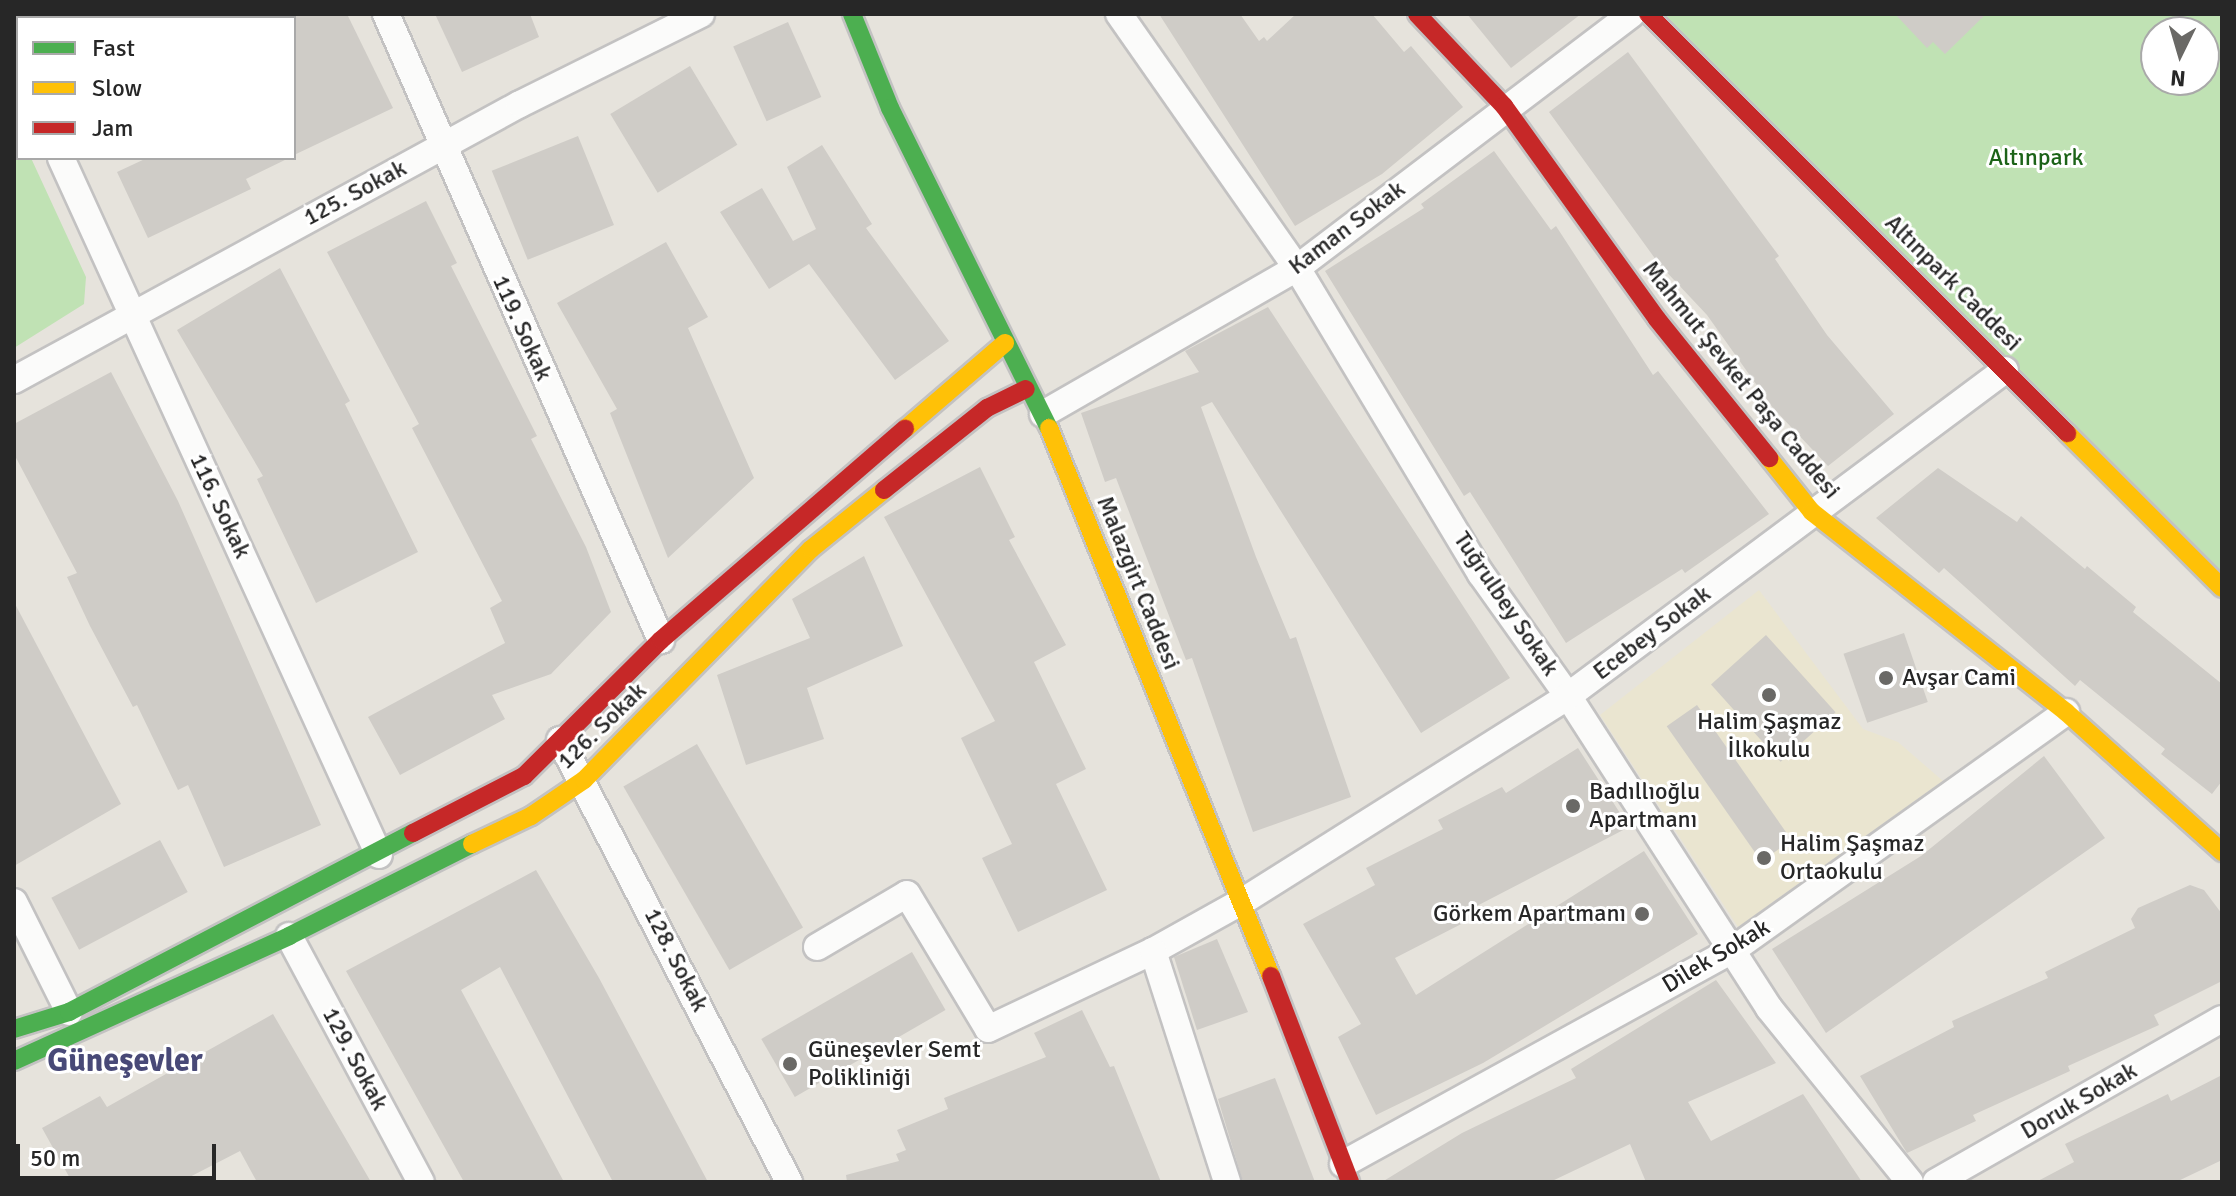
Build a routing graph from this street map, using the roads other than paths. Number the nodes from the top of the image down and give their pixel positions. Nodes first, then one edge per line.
1 (386, 14) edge
2 (701, 14) edge
3 (852, 14) edge
4 (1119, 14) edge
5 (1417, 14) edge
6 (1632, 14) edge
7 (1648, 14) edge
8 (1504, 106) junction
9 (441, 147) junction
10 (62, 160) edge
11 (1297, 268) junction
12 (131, 313) junction
13 (1005, 343) junction
14 (2005, 370) junction
15 (14, 380) edge
16 (1026, 389) junction
17 (1043, 414) junction
18 (1812, 512) junction
19 (2222, 588) edge
20 (661, 640) junction
21 (1568, 696) junction
22 (2066, 712) junction
23 (560, 740) junction
24 (584, 780) junction
25 (2222, 852) edge
26 (379, 855) junction
27 (1243, 901) junction
28 (14, 902) edge
29 (289, 936) junction
30 (817, 947) dead end
31 (1734, 949) junction
32 (1153, 951) junction
33 (69, 1012) junction
34 (2222, 1019) edge
35 (14, 1029) edge
36 (14, 1061) edge
37 (1347, 1173) edge
38 (421, 1182) edge
39 (789, 1182) edge
40 (1227, 1182) edge
41 (1910, 1182) edge
42 (1936, 1182) edge

1 - 9 street, 119. Sokak
2 - 9 street, 125. Sokak
3 - 13 street, Malazgirt Caddesi
4 - 11 street, Tuğrulbey Sokak
5 - 8 street, Mahmut Şevket Paşa Caddesi
6 - 8 street, Kaman Sokak
7 - 14 street, Altınpark Caddesi
8 - 11 street, Kaman Sokak
8 - 18 street, Mahmut Şevket Paşa Caddesi
9 - 12 street, 125. Sokak
9 - 20 street, 119. Sokak
10 - 12 street, 116. Sokak
11 - 17 street, Kaman Sokak
11 - 21 street, Tuğrulbey Sokak
12 - 15 street, 125. Sokak
12 - 26 street, 116. Sokak
13 - 16 street, Malazgirt Caddesi
13 - 20 street, 126. Sokak
14 - 18 street, Ecebey Sokak
14 - 19 street, Altınpark Caddesi
16 - 17 street, Malazgirt Caddesi
16 - 24 street, 126. Sokak
17 - 27 street, Malazgirt Caddesi
18 - 21 street, Ecebey Sokak
18 - 22 street, Mahmut Şevket Paşa Caddesi
20 - 23 street, 126. Sokak
21 - 27 street, Ecebey Sokak
21 - 31 street, Tuğrulbey Sokak
22 - 25 street, Mahmut Şevket Paşa Caddesi
22 - 31 street, Dilek Sokak
23 - 24 street, 128. Sokak
23 - 26 street, 126. Sokak
24 - 29 street, 126. Sokak
24 - 39 street, 128. Sokak
26 - 33 street, 126. Sokak
27 - 32 street, Ecebey Sokak
27 - 37 street, Malazgirt Caddesi
28 - 33 street
29 - 36 street, 126. Sokak
29 - 38 street, 129. Sokak
30 - 32 street, Ecebey Sokak
31 - 37 street, Dilek Sokak
31 - 41 street, Tuğrulbey Sokak
32 - 40 street
33 - 35 street, 126. Sokak
34 - 42 street, Doruk Sokak

